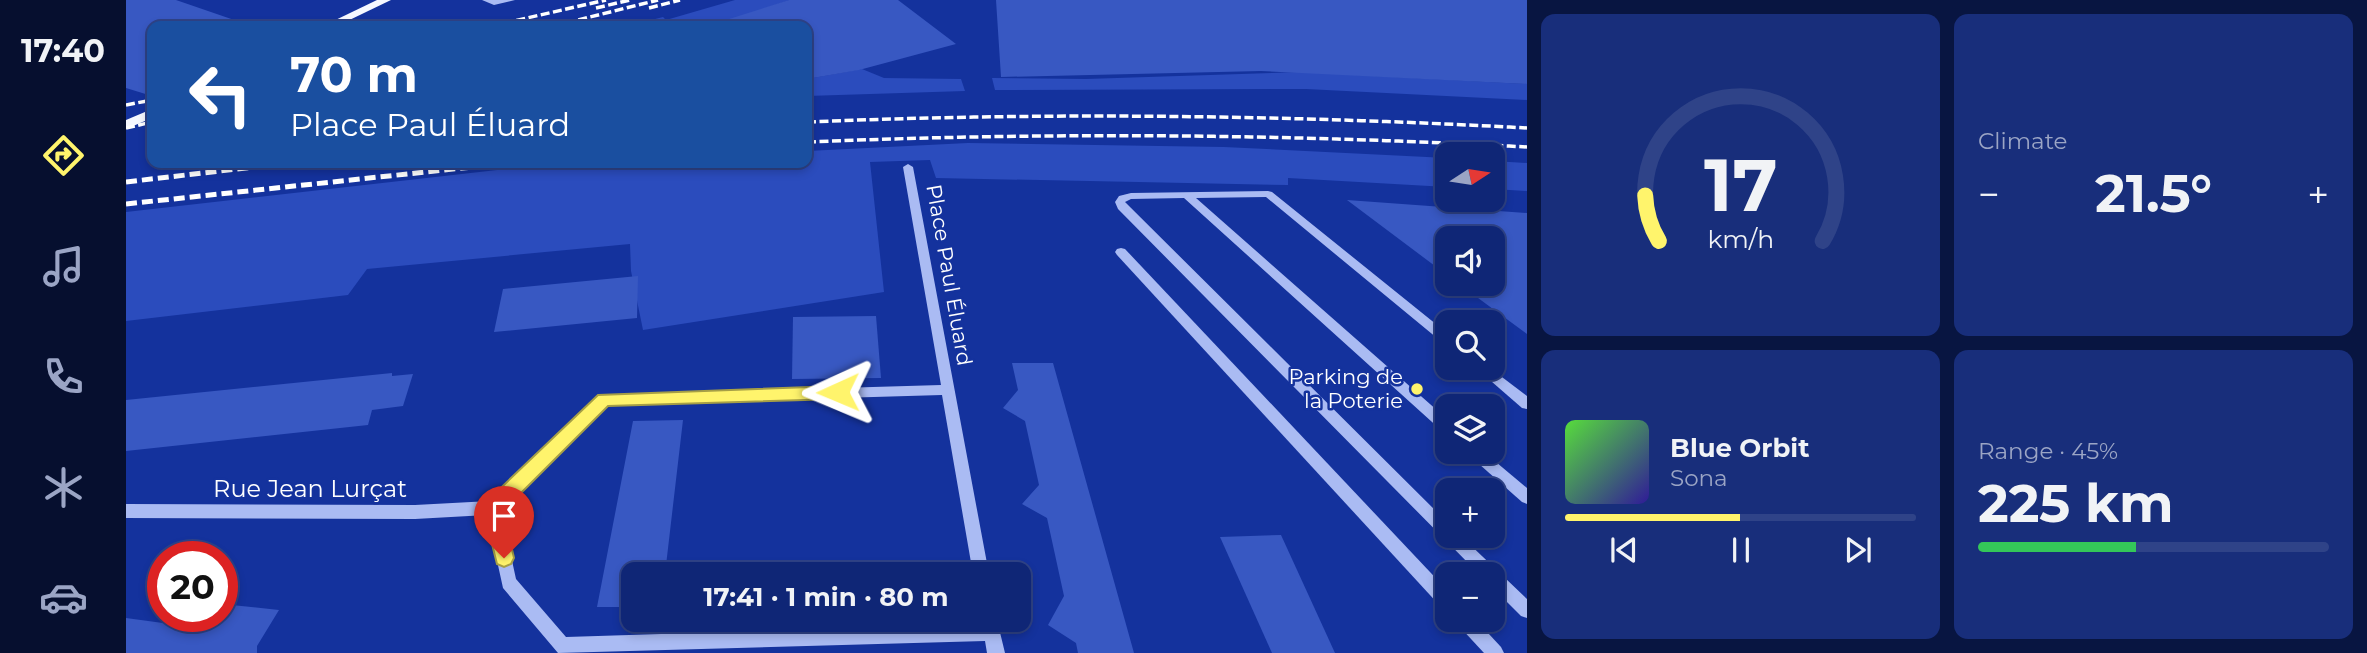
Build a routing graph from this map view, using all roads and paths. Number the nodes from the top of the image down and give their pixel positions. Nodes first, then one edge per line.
1 (386, 0) edge
2 (486, 0) edge
3 (511, 0) edge
4 (340, 21) edge
5 (147, 103) edge
6 (126, 113) edge
7 (147, 115) edge
8 (126, 125) edge
9 (908, 167) dead end
10 (1186, 195) junction
11 (1122, 252) dead end
12 (1435, 330) edge
13 (1497, 380) edge
14 (946, 390) junction
15 (1527, 404) edge
16 (1435, 416) edge
17 (1489, 464) edge
18 (1527, 498) edge
19 (493, 508) junction
20 (126, 510) edge
21 (1435, 520) edge
22 (1463, 548) edge
23 (979, 562) edge
24 (1477, 562) edge
25 (1435, 588) edge
26 (1505, 589) edge
27 (1527, 610) edge
28 (862, 632) edge
29 (991, 632) edge
30 (1476, 632) edge
31 (996, 653) edge
32 (1495, 653) edge

1 - 4 main road
2 - 3 lane
5 - 6 main road
7 - 8 main road
9 - 14 lane, Place Paul Éluard
10 - 12 lane
10 - 16 lane
10 - 21 lane
11 - 25 lane
13 - 15 lane
14 - 19 lane, Place Paul Éluard
14 - 23 lane, Place Paul Éluard
17 - 18 lane
19 - 20 lane, Rue Jean Lurçat
19 - 28 lane
22 - 24 lane
26 - 27 lane
29 - 31 lane
30 - 32 lane

